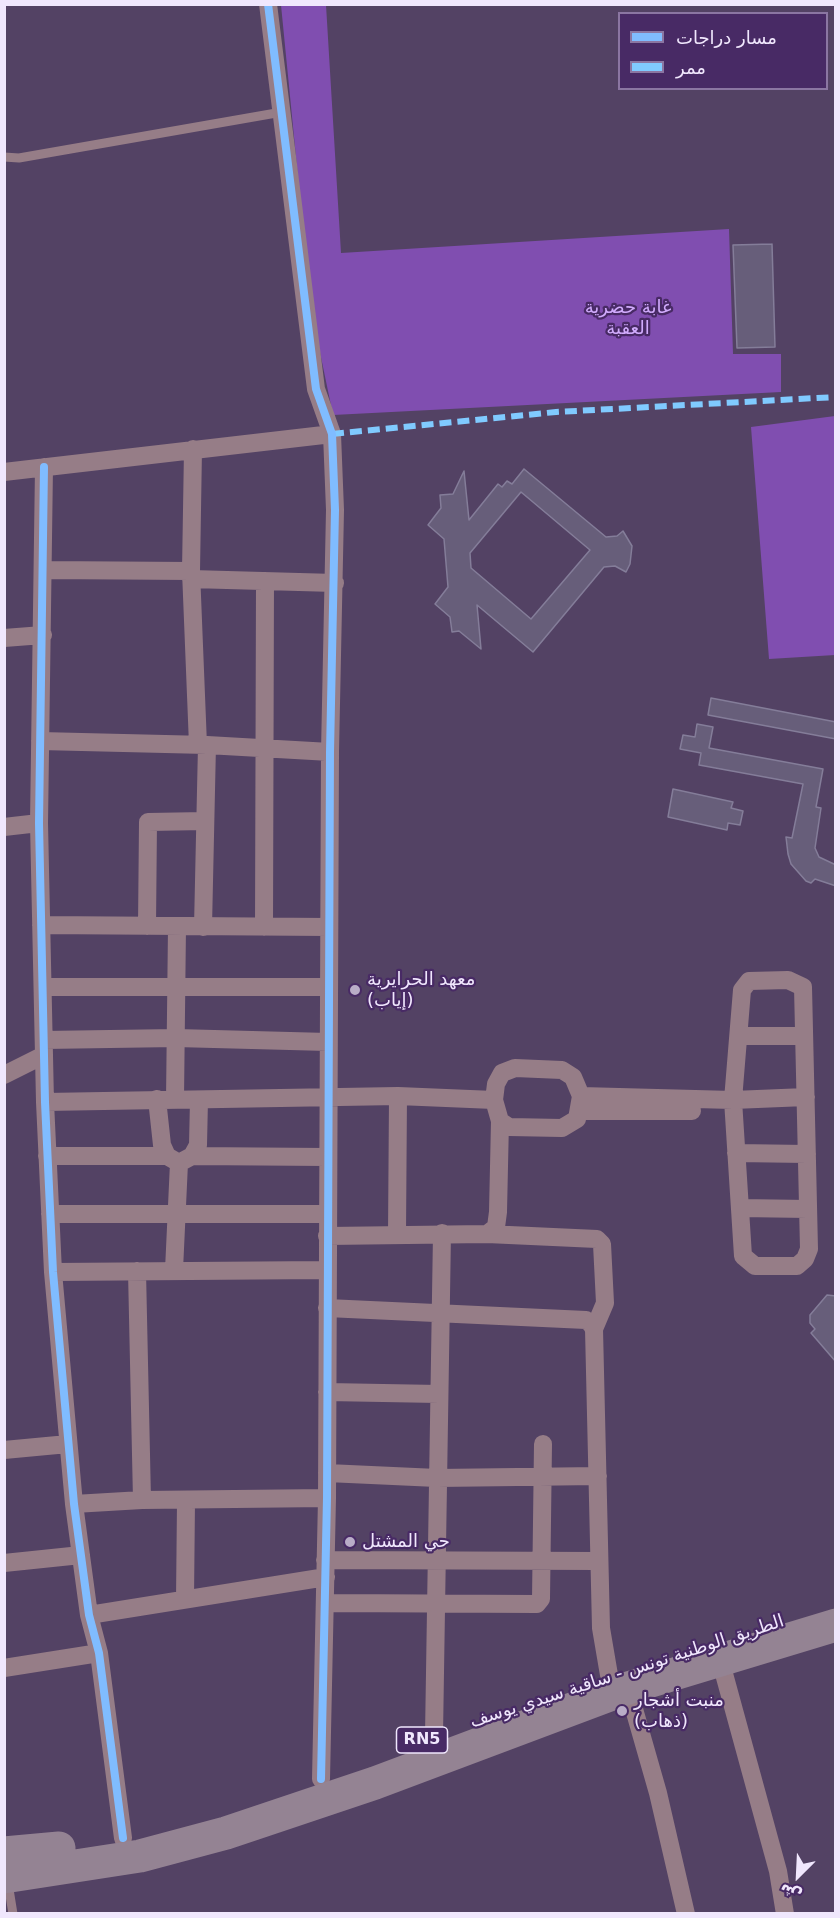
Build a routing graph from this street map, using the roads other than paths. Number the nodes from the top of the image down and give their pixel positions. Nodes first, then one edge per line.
1 (268, 4) edge
2 (282, 112) junction
3 (4, 157) edge
4 (332, 434) junction
5 (193, 449) junction
6 (44, 467) junction
7 (4, 472) edge
8 (43, 570) junction
9 (191, 575) junction
10 (265, 581) junction
11 (334, 583) junction
12 (43, 635) junction
13 (4, 638) edge
14 (40, 741) junction
15 (202, 745) junction
16 (264, 748) junction
17 (330, 752) junction
18 (205, 820) junction
19 (39, 823) junction
20 (4, 827) edge
21 (41, 925) junction
22 (147, 926) junction
23 (177, 927) junction
24 (203, 927) junction
25 (264, 927) junction
26 (328, 927) junction
27 (177, 985) junction
28 (43, 987) junction
29 (328, 987) junction
30 (739, 1036) junction
31 (804, 1036) junction
32 (176, 1038) junction
33 (328, 1042) junction
34 (44, 1048) junction
35 (4, 1075) edge
36 (398, 1096) junction
37 (327, 1097) junction
38 (806, 1097) junction
39 (166, 1099) junction
40 (199, 1100) junction
41 (494, 1100) junction
42 (45, 1102) junction
43 (581, 1103) junction
44 (733, 1106) junction
45 (500, 1122) junction
46 (736, 1153) junction
47 (807, 1154) junction
48 (47, 1156) junction
49 (327, 1157) junction
50 (180, 1158) junction
51 (740, 1208) junction
52 (808, 1209) junction
53 (50, 1214) junction
54 (176, 1214) junction
55 (327, 1214) junction
56 (442, 1233) junction
57 (397, 1234) junction
58 (487, 1234) junction
59 (327, 1236) junction
60 (174, 1270) junction
61 (326, 1270) junction
62 (137, 1271) junction
63 (53, 1272) junction
64 (327, 1308) junction
65 (441, 1313) junction
66 (594, 1329) junction
67 (327, 1392) junction
68 (439, 1394) junction
69 (68, 1444) junction
70 (543, 1444) dead end
71 (4, 1450) edge
72 (327, 1473) junction
73 (598, 1476) junction
74 (543, 1477) junction
75 (437, 1478) junction
76 (327, 1498) junction
77 (142, 1500) junction
78 (186, 1502) junction
79 (74, 1504) junction
80 (81, 1555) junction
81 (436, 1559) junction
82 (542, 1561) junction
83 (598, 1561) junction
84 (4, 1563) edge
85 (326, 1568) junction
86 (185, 1599) junction
87 (325, 1603) junction
88 (435, 1605) junction
89 (836, 1605) edge
90 (89, 1615) junction
91 (836, 1624) edge
92 (99, 1653) junction
93 (720, 1659) junction
94 (4, 1668) edge
95 (619, 1682) junction
96 (434, 1736) junction
97 (321, 1779) junction
98 (123, 1838) junction
99 (5, 1870) edge
100 (13, 1914) edge
101 (686, 1914) edge
102 (785, 1914) edge

1 - 2 street
2 - 3 lane
2 - 4 street
4 - 5 street
4 - 11 street
5 - 6 street
5 - 9 street
6 - 7 street
6 - 8 street
8 - 9 street
8 - 12 street
9 - 10 street
9 - 15 street
10 - 11 street
10 - 16 street
11 - 17 street
12 - 13 street
12 - 14 street
14 - 15 street
14 - 19 street
15 - 16 street
15 - 18 street
16 - 17 street
16 - 25 street
17 - 26 street
18 - 22 street
18 - 24 street
19 - 20 street
19 - 21 street
21 - 22 street
21 - 28 street
22 - 23 street
23 - 24 street
23 - 27 street
24 - 25 street
25 - 26 street
26 - 29 street
27 - 28 street
27 - 29 street
27 - 32 street
28 - 34 street
29 - 33 street
30 - 31 street
30 - 31 street
30 - 44 street
31 - 38 street
32 - 33 street
32 - 34 street
32 - 39 street
33 - 37 street
34 - 35 street
34 - 42 street
36 - 37 street
36 - 41 street
36 - 57 street
37 - 40 street
37 - 49 street
38 - 44 street
38 - 47 street
39 - 40 street
39 - 42 street
39 - 50 street
40 - 50 street
41 - 43 street
41 - 45 street
42 - 48 street
43 - 44 street
43 - 45 street
44 - 46 street
45 - 58 street
46 - 47 street
46 - 51 street
47 - 52 street
48 - 50 street
48 - 53 street
49 - 50 street
49 - 55 street
50 - 54 street
51 - 52 street
51 - 52 street
53 - 54 street
53 - 63 street
54 - 55 street
54 - 60 street
55 - 59 street
56 - 57 street
56 - 58 street
56 - 65 street
57 - 59 street
58 - 66 street
59 - 61 street
60 - 61 street
60 - 62 street
61 - 64 street
62 - 63 street
62 - 77 street
63 - 69 street
64 - 65 street
64 - 67 street
65 - 66 street
65 - 68 street
66 - 73 street
67 - 68 street
67 - 72 street
68 - 75 street
69 - 71 street
69 - 79 street
70 - 74 street
72 - 75 street
72 - 76 street
73 - 74 street
73 - 83 street
74 - 75 street
74 - 82 street
75 - 81 street
76 - 78 street
76 - 85 street
77 - 78 street
77 - 79 street
78 - 86 street
79 - 80 street
80 - 84 street
80 - 90 street
81 - 82 street
81 - 85 street
81 - 88 street
82 - 83 street
82 - 88 street
83 - 95 street
85 - 86 street
85 - 87 street
86 - 90 street
87 - 88 street
87 - 97 street
88 - 96 street
89 - 95 highway, الطريق الوطنية تونس - ساقية سيدي يوسف / RN5
90 - 92 street
91 - 93 highway, الطريق الوطنية تونس - ساقية سيدي يوسف / RN5
92 - 94 street
92 - 98 street
93 - 95 highway, الطريق الوطنية تونس - ساقية سيدي يوسف / RN5
93 - 102 street
95 - 96 highway, الطريق الوطنية تونس - ساقية سيدي يوسف / RN5
95 - 99 highway, الطريق الوطنية تونس - ساقية سيدي يوسف / RN5
95 - 101 street
96 - 97 highway, الطريق الوطنية تونس - ساقية سيدي يوسف / RN5
97 - 98 highway, الطريق الوطنية تونس - ساقية سيدي يوسف / RN5
98 - 99 highway, الطريق الوطنية تونس - ساقية سيدي يوسف / RN5
99 - 100 lane

